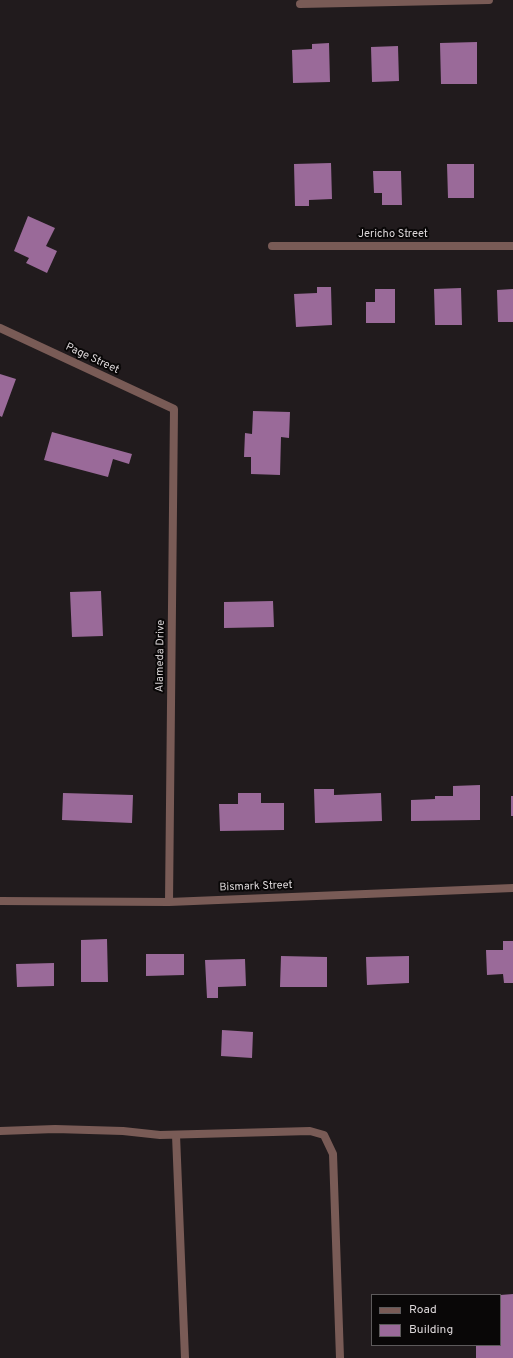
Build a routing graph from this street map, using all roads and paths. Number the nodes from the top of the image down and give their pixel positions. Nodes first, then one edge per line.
1 (489, 0) edge
2 (300, 4) dead end
3 (272, 246) dead end
4 (513, 246) edge
5 (0, 328) edge
6 (174, 409) joint
7 (513, 888) edge
8 (0, 901) edge
9 (169, 902) junction
10 (0, 1131) edge
11 (176, 1135) junction
12 (185, 1358) edge
13 (340, 1358) edge

1 - 2 street
3 - 4 street, Jericho Street
5 - 6 street, Page Street
6 - 9 street, Alameda Drive
7 - 9 street, Bismark Street
8 - 9 street, Bismark Street
10 - 11 street
11 - 12 street
11 - 13 street

